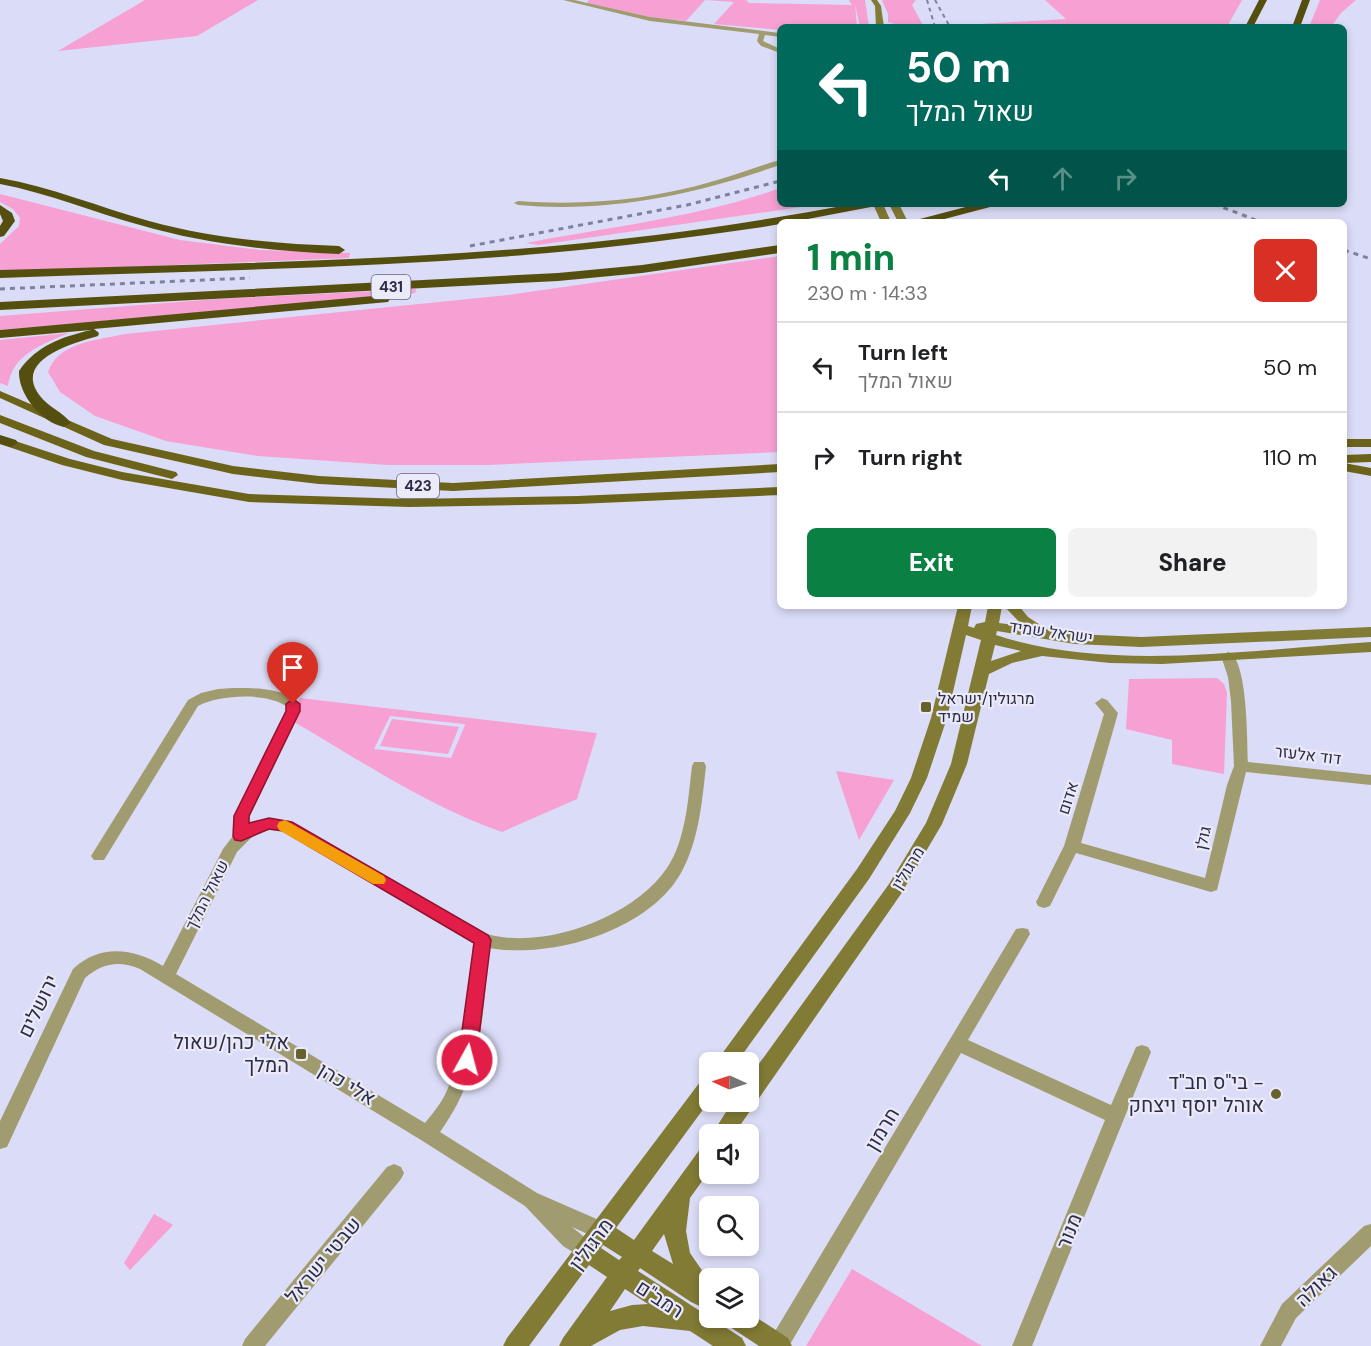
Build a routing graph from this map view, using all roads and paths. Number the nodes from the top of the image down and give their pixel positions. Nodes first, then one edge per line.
1 (566, 0) edge
2 (874, 0) edge
3 (1263, 0) edge
4 (1306, 0) edge
5 (879, 24) edge
6 (1251, 24) edge
7 (1297, 24) edge
8 (763, 32) junction
9 (777, 34) edge
10 (777, 50) edge
11 (777, 163) edge
12 (0, 182) edge
13 (0, 191) edge
14 (518, 203) dead end
15 (856, 207) edge
16 (978, 207) edge
17 (0, 208) edge
18 (788, 219) edge
19 (932, 219) edge
20 (777, 221) edge
21 (0, 234) edge
22 (260, 246) junction
23 (777, 249) edge
24 (533, 251) junction
25 (707, 260) junction
26 (0, 274) edge
27 (0, 308) edge
28 (206, 315) junction
29 (0, 334) edge
30 (0, 394) edge
31 (0, 419) edge
32 (63, 423) junction
33 (4, 441) edge
34 (1347, 443) edge
35 (1371, 443) edge
36 (1371, 458) edge
37 (1347, 459) edge
38 (777, 468) edge
39 (1347, 468) edge
40 (1371, 472) edge
41 (777, 491) edge
42 (317, 500) junction
43 (964, 609) edge
44 (994, 609) edge
45 (1014, 609) edge
46 (1371, 632) edge
47 (990, 633) junction
48 (1050, 636) junction
49 (958, 637) junction
50 (1371, 647) edge
51 (1049, 652) junction
52 (1228, 656) junction
53 (982, 671) junction
54 (1102, 703) dead end
55 (699, 766) dead end
56 (1241, 766) junction
57 (1371, 780) edge
58 (241, 836) junction
59 (1072, 846) junction
60 (99, 856) dead end
61 (1044, 902) dead end
62 (1022, 934) dead end
63 (483, 940) junction
64 (94, 961) joint
65 (166, 976) junction
66 (959, 1044) junction
67 (733, 1052) edge
68 (1142, 1052) dead end
69 (759, 1081) edge
70 (699, 1099) edge
71 (1116, 1116) junction
72 (428, 1134) junction
73 (0, 1141) edge
74 (699, 1167) edge
75 (394, 1173) dead end
76 (688, 1182) junction
77 (530, 1198) junction
78 (601, 1232) junction
79 (1371, 1233) edge
80 (586, 1251) junction
81 (637, 1255) junction
82 (622, 1275) junction
83 (699, 1286) edge
84 (699, 1293) edge
85 (695, 1321) junction
86 (752, 1328) edge
87 (252, 1346) edge
88 (515, 1346) edge
89 (572, 1346) edge
90 (734, 1346) edge
91 (779, 1346) edge
92 (1022, 1346) edge
93 (1270, 1346) edge

1 - 8 street
2 - 5 main road
3 - 6 highway
4 - 7 highway
8 - 9 street
8 - 10 street
11 - 14 street
12 - 22 highway
13 - 22 highway
15 - 18 highway, 431
16 - 19 highway
17 - 21 highway
20 - 24 highway, 431
22 - 24 highway
23 - 25 highway, 431
24 - 26 highway, 431
25 - 27 highway, 431
25 - 28 highway
28 - 29 highway
28 - 32 highway
30 - 32 main road, 423
31 - 42 main road, 423
32 - 38 main road, 423
33 - 42 main road
34 - 35 main road
36 - 37 main road
39 - 40 main road
41 - 42 main road, 423
43 - 49 main road, מרגולין
44 - 47 main road, מרגולין
45 - 48 main road
46 - 48 main road, ישראל שמיד
47 - 48 main road, ישראל שמיד
47 - 49 main road, ישראל שמיד
47 - 51 main road, ישראל שמיד
47 - 53 main road, מרגולין
49 - 67 main road, מרגולין
50 - 52 main road, ישראל שמיד
51 - 52 main road, ישראל שמיד
51 - 53 main road
52 - 56 street, גולן
53 - 69 main road, מרגולין
54 - 59 street, אדום
55 - 63 street
56 - 57 street, דוד אלעזר
56 - 59 street, גולן
58 - 60 street
58 - 63 street
58 - 65 street, שאול המלך
59 - 61 street, אדום
62 - 66 street, חרמון
63 - 72 street
64 - 65 street, אלי כהן
64 - 73 street, ירושלים
65 - 72 street, אלי כהן
66 - 71 street
66 - 91 street, חרמון
68 - 71 street, מנור
70 - 78 main road, מרגולין
71 - 92 street, מנור
72 - 77 street, אלי כהן
74 - 76 main road
75 - 87 street, שבטי ישראל
76 - 81 main road
76 - 83 main road
77 - 78 street, אלי כהן
77 - 80 street, אלי כהן
78 - 80 main road, מרגולין
78 - 81 main road, אלי כהן
79 - 93 street, גאולה
80 - 82 main road, רמב"ם
80 - 88 main road, מרגולין
81 - 82 main road
81 - 84 main road, רמב"ם
82 - 85 main road, רמב"ם
82 - 89 main road
85 - 89 main road
85 - 90 main road, רמב"ם
86 - 91 main road

